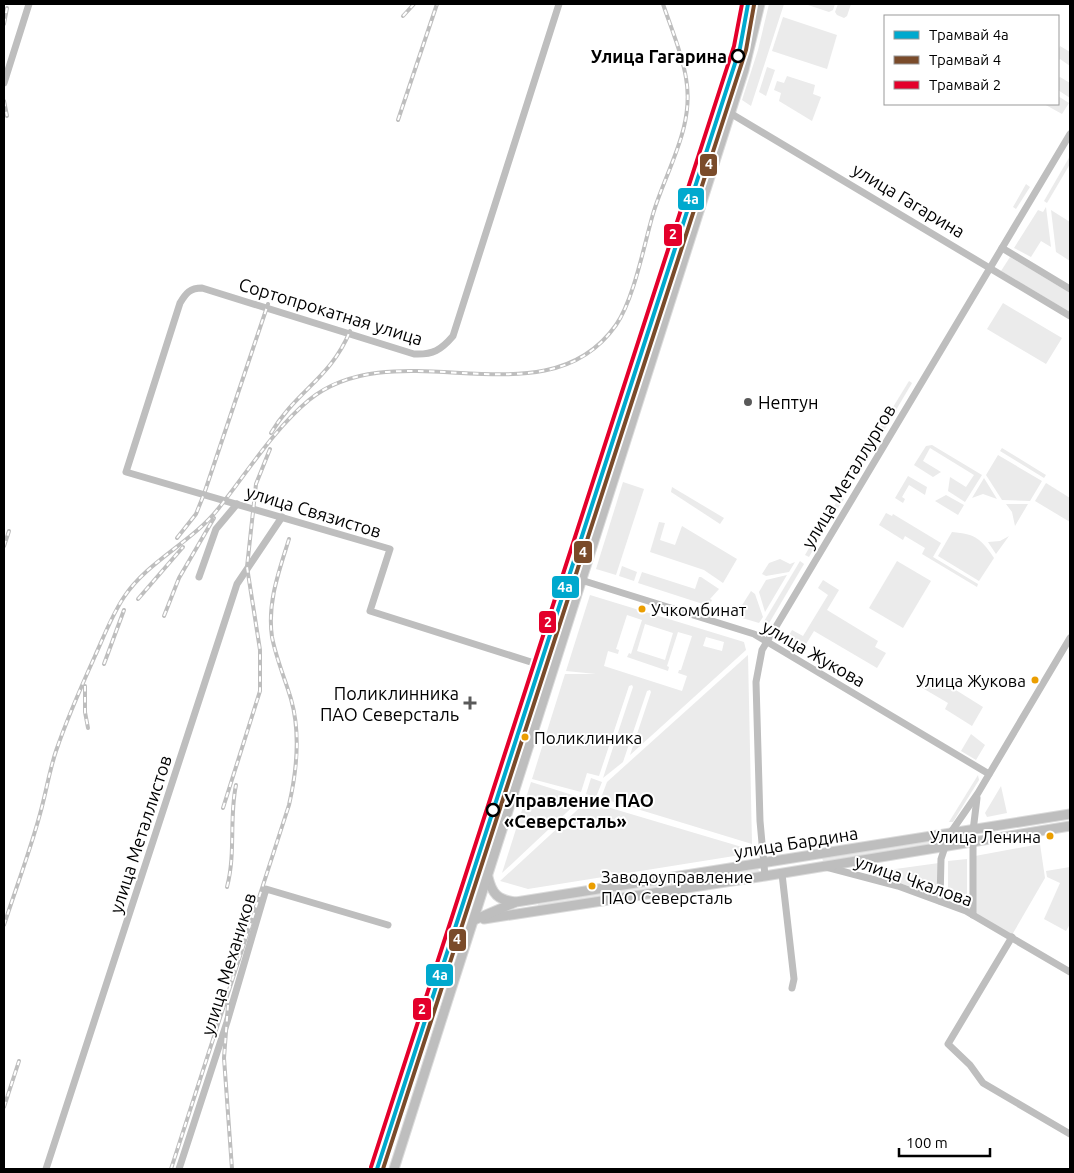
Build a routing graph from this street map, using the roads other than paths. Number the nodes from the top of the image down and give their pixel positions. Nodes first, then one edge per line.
1 (28, 4) edge
2 (558, 4) edge
3 (760, 4) edge
4 (4, 83) edge
5 (730, 112) junction
6 (1070, 134) edge
7 (1002, 248) junction
8 (990, 267) junction
9 (1070, 289) edge
10 (1070, 316) edge
11 (126, 472) joint
12 (237, 504) junction
13 (282, 517) junction
14 (199, 577) dead end
15 (581, 580) junction
16 (1070, 638) edge
17 (766, 641) junction
18 (553, 669) junction
19 (989, 774) junction
20 (978, 793) junction
21 (1070, 814) edge
22 (1070, 826) edge
23 (973, 831) junction
24 (949, 835) junction
25 (973, 843) junction
26 (946, 847) junction
27 (763, 864) junction
28 (823, 866) junction
29 (782, 874) junction
30 (488, 876) junction
31 (765, 876) junction
32 (598, 889) junction
33 (940, 901) junction
34 (516, 902) junction
35 (600, 902) junction
36 (973, 915) junction
37 (474, 920) junction
38 (388, 925) dead end
39 (1012, 937) junction
40 (1070, 972) edge
41 (792, 988) dead end
42 (1070, 1134) edge
43 (46, 1169) edge
44 (179, 1169) edge
45 (394, 1169) edge

1 - 4 street
2 - 11 street, Сортопрокатная улица
3 - 5 main road
5 - 8 street, улица Гагарина
5 - 15 main road
6 - 7 street, улица Металлургов
7 - 8 street, улица Металлургов
7 - 9 street
8 - 10 street, улица Гагарина
8 - 17 street, улица Металлургов
11 - 12 street, улица Связистов
12 - 13 street, улица Связистов
12 - 14 street
13 - 18 street, улица Связистов
13 - 43 street, улица Металлистов
15 - 17 street, улица Жукова
15 - 18 main road
16 - 19 street
17 - 19 street, улица Жукова
17 - 27 street, улица Металлургов
18 - 30 main road
19 - 20 street
20 - 23 street
20 - 24 street
21 - 23 main road, улица Бардина
22 - 25 main road, улица Бардина
23 - 24 main road, улица Бардина
23 - 25 street
24 - 26 street
24 - 27 main road, улица Бардина
25 - 26 main road, улица Бардина
25 - 36 street
26 - 28 main road, улица Бардина
26 - 33 street
27 - 31 street, улица Металлургов
27 - 32 main road, улица Бардина
28 - 29 main road, улица Бардина
28 - 33 street, улица Чкалова
29 - 31 main road, улица Бардина
29 - 41 street
30 - 34 main road
30 - 37 main road
31 - 35 main road, улица Бардина
32 - 34 main road, улица Бардина
32 - 35 main road
33 - 36 street, улица Чкалова
34 - 37 main road, улица Бардина
35 - 37 main road, улица Бардина
36 - 39 street, улица Чкалова
37 - 45 main road
38 - 44 street, улица Механиков
39 - 40 street, улица Чкалова
39 - 42 street

